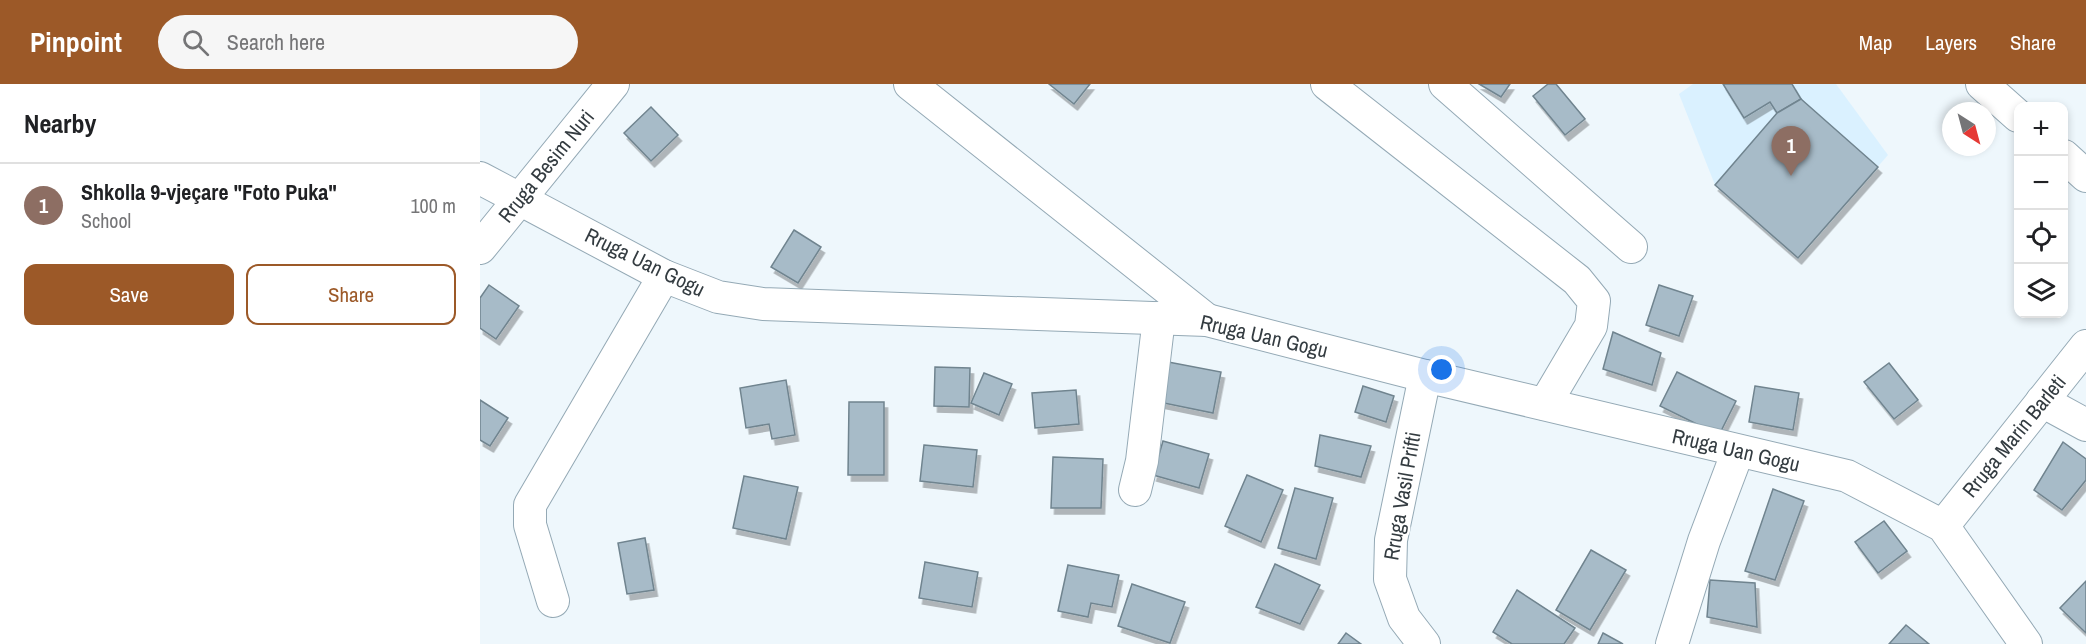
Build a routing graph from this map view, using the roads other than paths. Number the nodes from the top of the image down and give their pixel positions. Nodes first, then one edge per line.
1 (613, 84) edge
2 (910, 84) edge
3 (1445, 84) edge
4 (1982, 84) edge
5 (1344, 89) edge
6 (2014, 112) edge
7 (2068, 160) edge
8 (2086, 176) edge
9 (480, 178) edge
10 (520, 197) junction
11 (1631, 247) dead end
12 (480, 248) edge
13 (664, 276) junction
14 (1159, 318) junction
15 (1207, 320) junction
16 (2086, 346) edge
17 (1425, 376) junction
18 (2042, 401) junction
19 (1545, 404) junction
20 (2086, 424) edge
21 (1738, 451) junction
22 (1135, 490) dead end
23 (1943, 525) junction
24 (553, 601) dead end
25 (1424, 644) edge
26 (1672, 644) edge
27 (2026, 644) edge

1 - 10 street, Rruga Besim Nuri
2 - 15 street
3 - 11 street
4 - 6 street
5 - 19 street
7 - 8 street
9 - 10 street, Rruga Uan Gogu
10 - 12 street, Rruga Besim Nuri
10 - 13 street, Rruga Uan Gogu
13 - 14 street, Rruga Uan Gogu
13 - 24 street
14 - 15 street, Rruga Uan Gogu
14 - 22 street
15 - 17 street, Rruga Uan Gogu
16 - 18 street, Rruga Marin Barleti
17 - 19 street, Rruga Uan Gogu
17 - 25 street, Rruga Vasil Prifti
18 - 20 street
18 - 23 street, Rruga Marin Barleti
19 - 21 street, Rruga Uan Gogu
21 - 23 street, Rruga Uan Gogu
21 - 26 street
23 - 27 street

